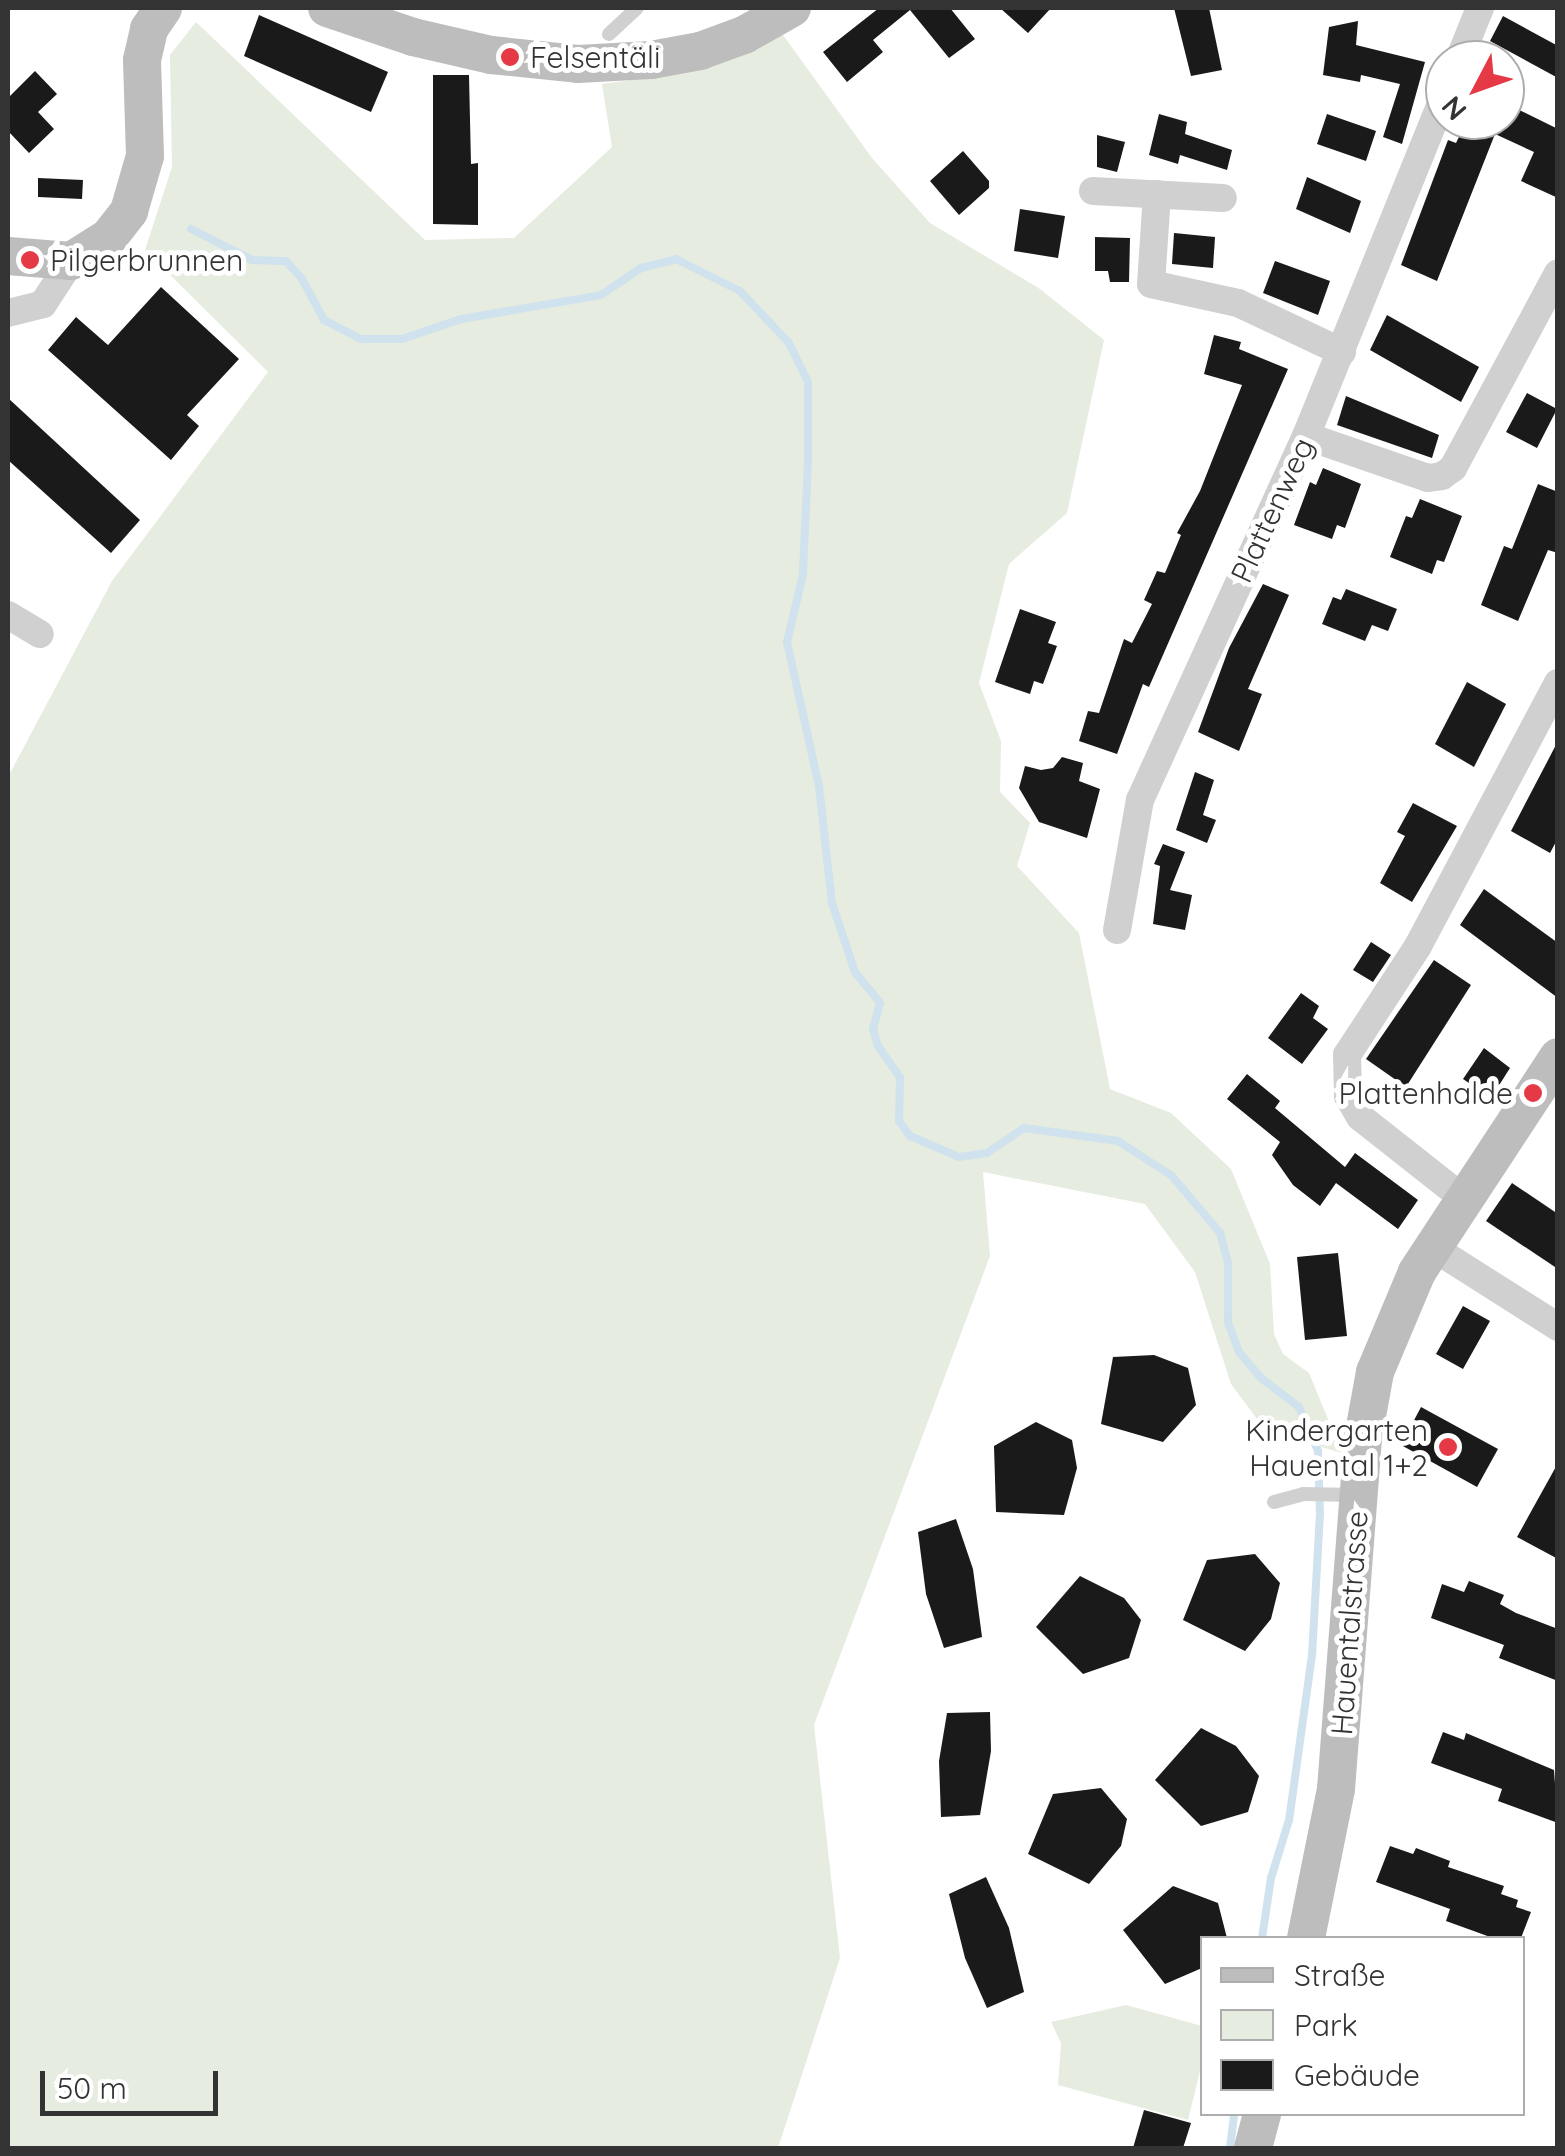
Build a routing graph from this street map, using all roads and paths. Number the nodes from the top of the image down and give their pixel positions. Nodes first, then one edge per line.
1 (163, 8) edge
2 (328, 8) edge
3 (636, 8) edge
4 (792, 8) edge
5 (1480, 8) edge
6 (609, 34) dead end
7 (1467, 40) edge
8 (1427, 140) edge
9 (1092, 191) dead end
10 (1156, 194) junction
11 (1222, 198) dead end
12 (8, 256) edge
13 (72, 261) junction
14 (1558, 273) edge
15 (8, 313) edge
16 (1342, 352) junction
17 (1306, 436) junction
18 (8, 615) edge
19 (40, 634) dead end
20 (1558, 683) edge
21 (1116, 930) dead end
22 (1558, 1057) edge
23 (1464, 1199) junction
24 (1432, 1247) junction
25 (1558, 1326) edge
26 (1358, 1495) junction
27 (1274, 1502) dead end
28 (1306, 1936) edge
29 (1261, 2116) edge
30 (1253, 2148) edge

1 - 13 street
2 - 4 street
3 - 6 lane
5 - 7 street
8 - 16 street, Plattenweg
9 - 10 street
10 - 11 street
10 - 16 street
12 - 13 street
13 - 15 street
14 - 17 street
16 - 17 street, Plattenweg
17 - 21 street, Plattenweg
18 - 19 street
20 - 23 street
22 - 23 street, Hauentalstrasse
23 - 24 street, Hauentalstrasse
24 - 25 street
24 - 26 street, Hauentalstrasse
26 - 27 lane
26 - 28 street, Hauentalstrasse
29 - 30 street

